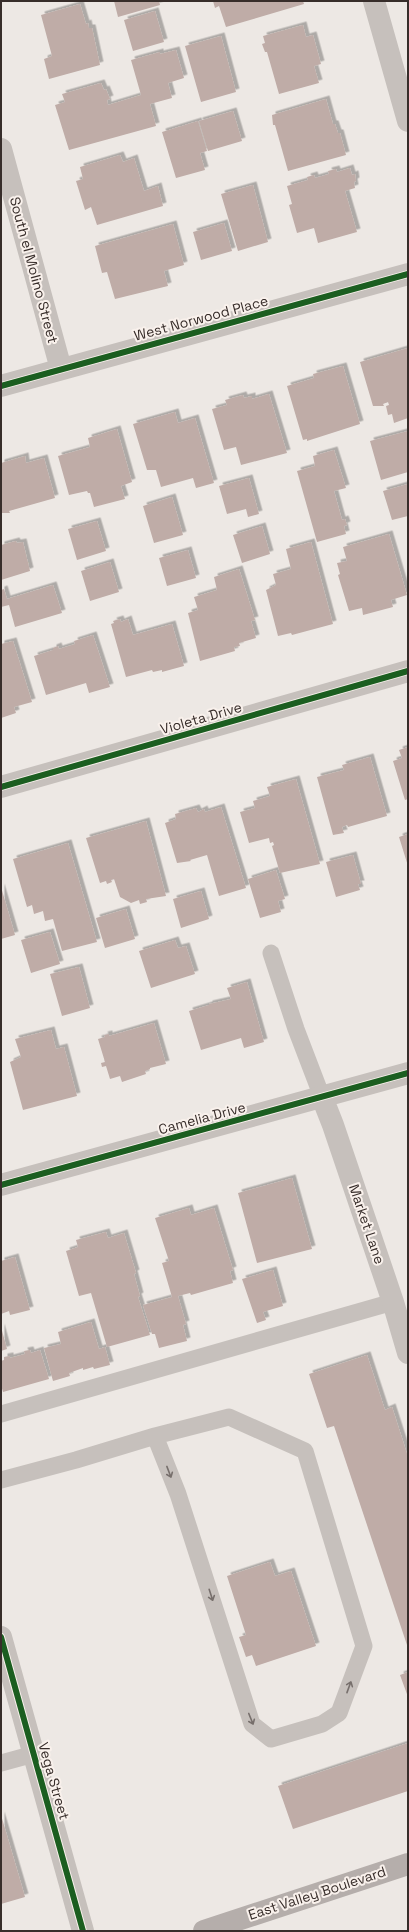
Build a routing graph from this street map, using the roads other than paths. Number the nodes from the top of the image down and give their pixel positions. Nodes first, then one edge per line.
1 (374, 1) edge
2 (408, 121) edge
3 (1, 149) edge
4 (408, 274) edge
5 (62, 369) junction
6 (1, 386) edge
7 (408, 671) edge
8 (1, 787) edge
9 (272, 953) dead end
10 (408, 1073) edge
11 (322, 1097) junction
12 (1, 1185) edge
13 (393, 1302) junction
14 (408, 1353) edge
15 (1, 1414) edge
16 (155, 1436) junction
17 (1, 1480) edge
18 (1, 1637) edge
19 (6, 1678) edge
20 (34, 1754) junction
21 (1, 1763) edge
22 (408, 1864) edge
23 (83, 1931) edge
24 (204, 1931) edge

1 - 2 street
3 - 5 street, South el Molino Street
4 - 5 street, West Norwood Place
5 - 6 street, West Norwood Place
7 - 8 street, Violeta Drive
9 - 11 lane
10 - 11 street, Camelia Drive
11 - 12 street, Camelia Drive
11 - 13 street, Market Lane
13 - 14 street, Market Lane
13 - 15 lane
16 -> 16 lane
16 - 17 lane
18 - 19 street, Vega Street
19 - 20 street, Vega Street
20 - 21 lane
20 - 23 street, Vega Street
22 - 24 main road, East Valley Boulevard

